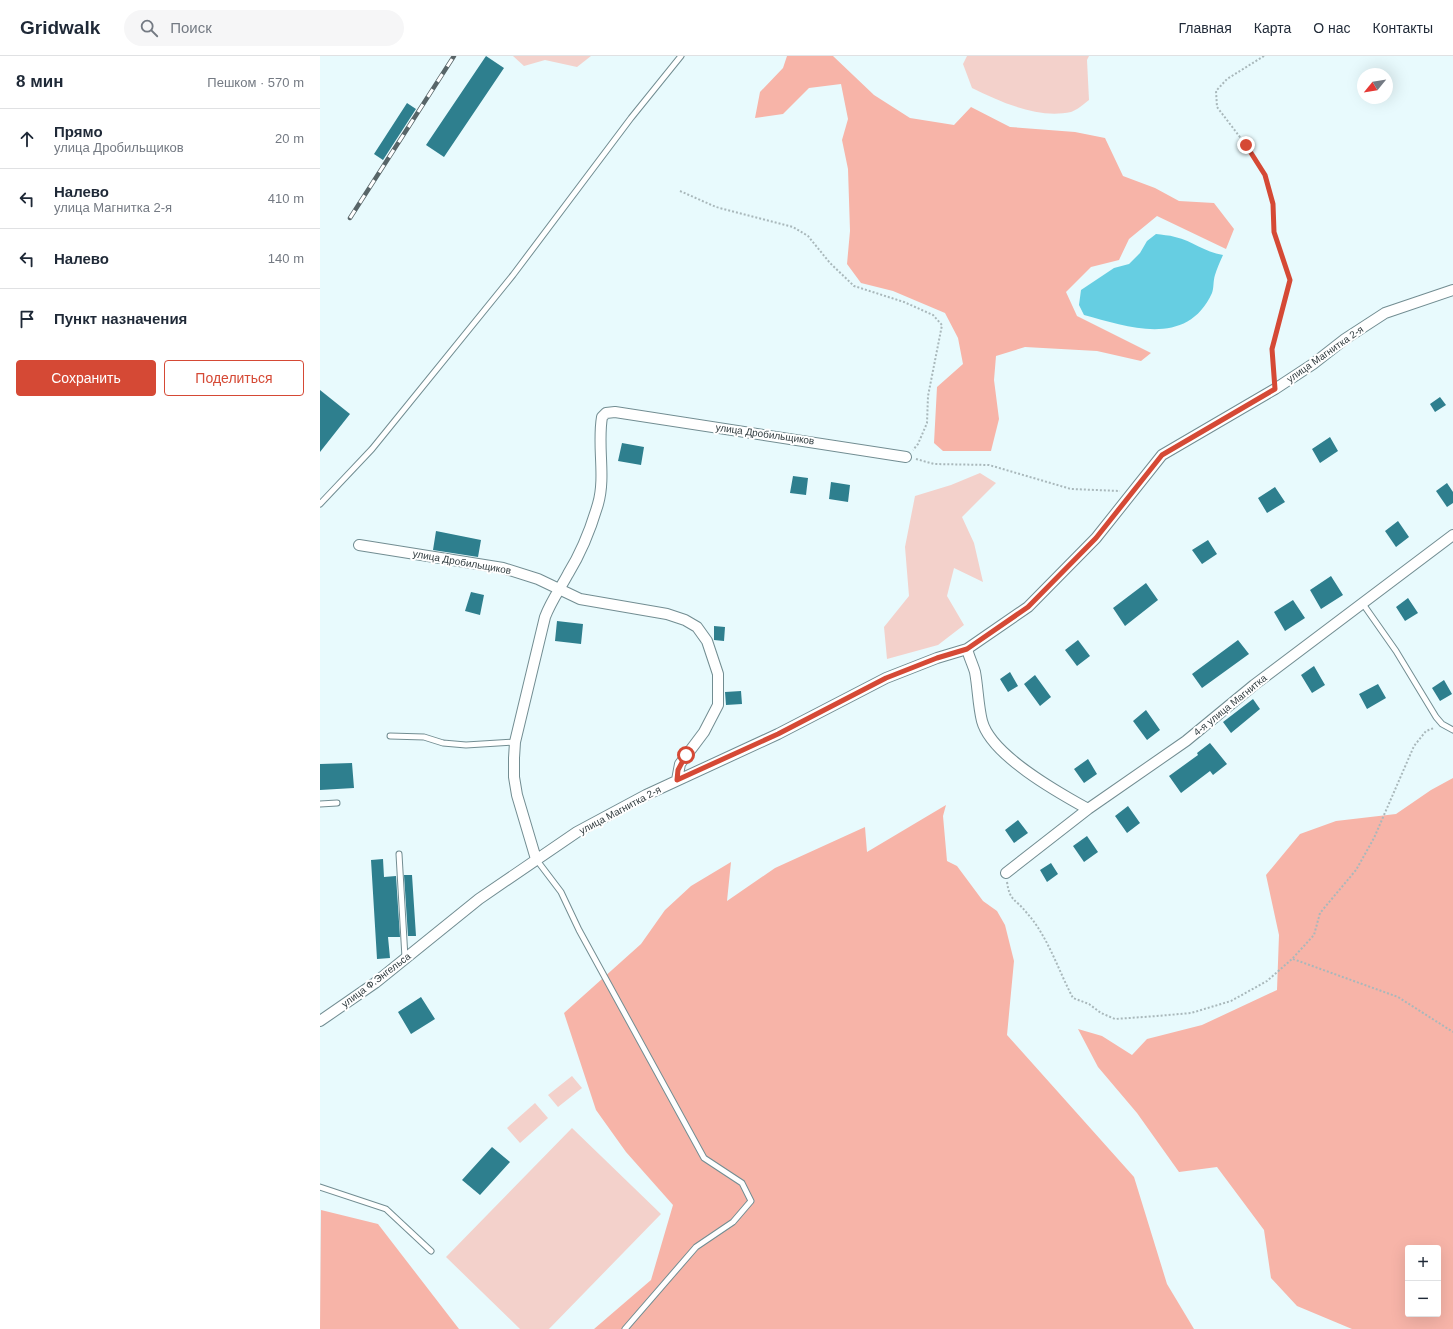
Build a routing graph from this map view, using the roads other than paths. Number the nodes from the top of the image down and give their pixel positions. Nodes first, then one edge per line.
1 (681, 56) edge
2 (1453, 290) edge
3 (906, 457) road end
4 (320, 504) edge
5 (1453, 535) edge
6 (359, 545) dead end
7 (559, 589) junction
8 (1363, 604) junction
9 (967, 649) junction
10 (1453, 730) edge
11 (390, 736) dead end
12 (516, 742) junction
13 (677, 780) junction
14 (337, 803) dead end
15 (320, 804) edge
16 (1088, 809) junction
17 (399, 854) dead end
18 (536, 859) junction
19 (1006, 873) road end
20 (431, 937) joint
21 (405, 959) junction
22 (320, 1021) edge
23 (320, 1186) edge
24 (431, 1251) dead end
25 (625, 1329) edge

1 - 4 lane
2 - 9 street, улица Магнитка 2-я
3 - 7 street, улица Дробильщиков
5 - 8 street, 4-я улица Магнитка
6 - 7 street, улица Дробильщиков
7 - 12 street
7 - 13 street, улица Дробильщиков
8 - 10 lane
8 - 16 street, 4-я улица Магнитка
9 - 13 street, улица Магнитка 2-я
9 - 16 street
11 - 12 lane
12 - 18 street
13 - 18 street, улица Магнитка 2-я
14 - 15 lane
16 - 19 street, 4-я улица Магнитка
17 - 21 lane
18 - 20 street, улица Магнитка 2-я
18 - 25 lane
20 - 21 street, улица Ф.Энгельса
21 - 22 street, улица Ф.Энгельса
23 - 24 lane

